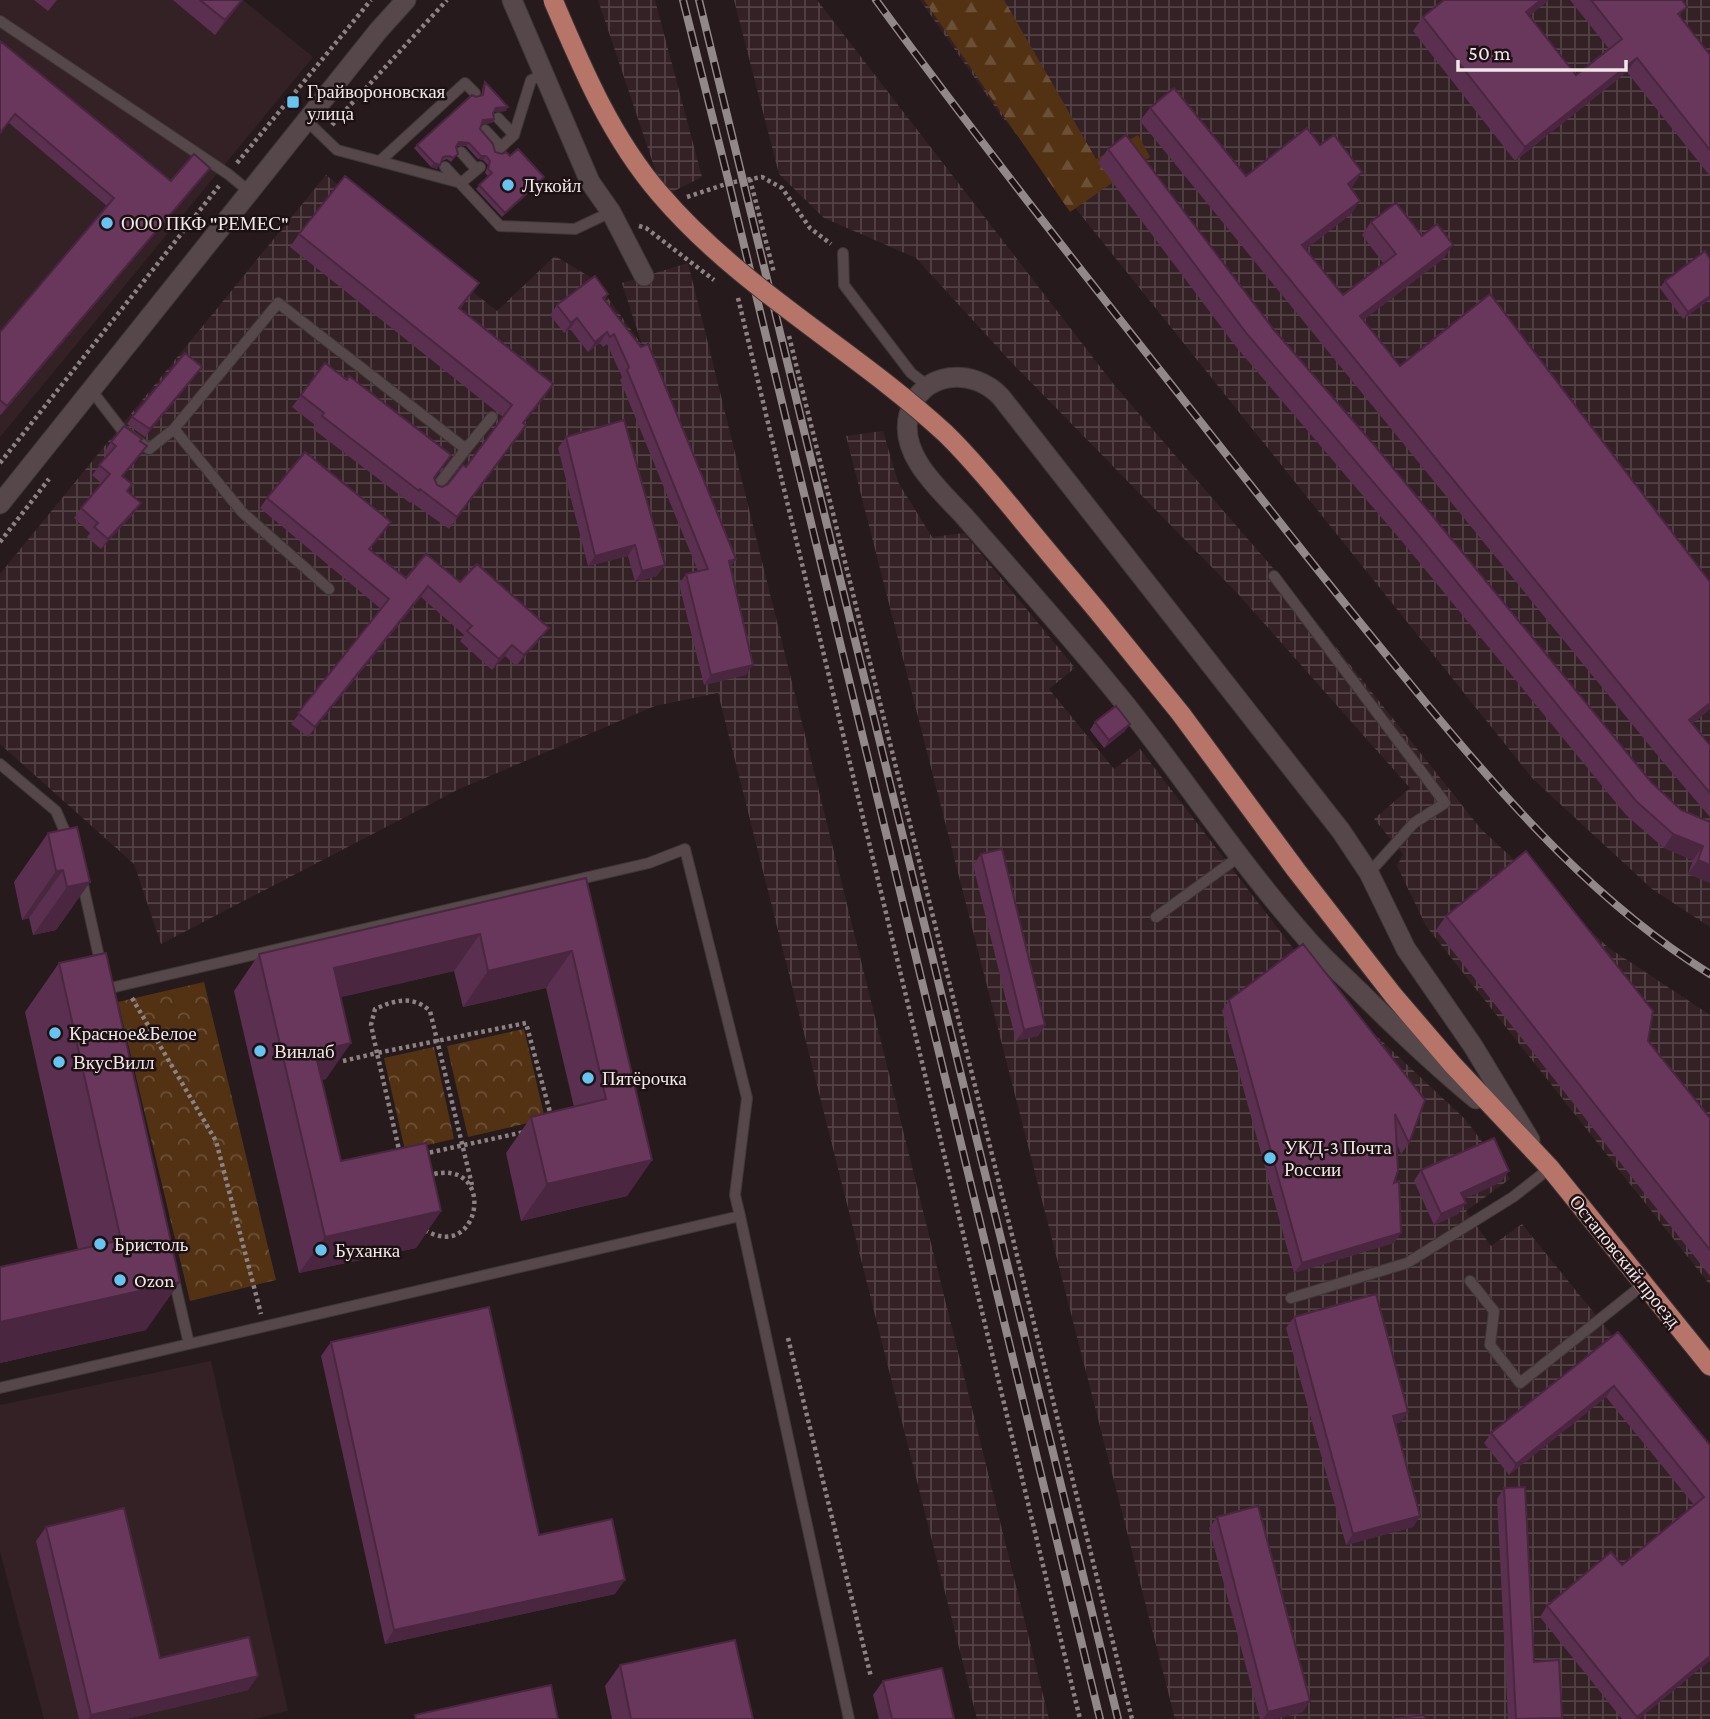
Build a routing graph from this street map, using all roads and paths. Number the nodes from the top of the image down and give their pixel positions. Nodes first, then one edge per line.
1 (371, 0) edge
2 (406, 0) edge
3 (447, 0) edge
4 (512, 0) edge
5 (553, 0) edge
6 (0, 21) edge
7 (543, 75) junction
8 (475, 93) edge
9 (453, 95) junction
10 (462, 105) edge
11 (429, 117) junction
12 (498, 118) dead end
13 (307, 121) junction
14 (438, 127) edge
15 (485, 130) edge
16 (413, 131) junction
17 (514, 135) junction
18 (323, 136) junction
19 (422, 141) edge
20 (461, 152) edge
21 (380, 161) junction
22 (445, 167) dead end
23 (228, 174) junction
24 (750, 179) junction
25 (461, 183) junction
26 (729, 183) dead end
27 (250, 192) junction
28 (613, 216) junction
29 (843, 253) joint
30 (774, 273) dead end
31 (644, 276) dead end
32 (719, 283) dead end
33 (729, 291) dead end
34 (787, 327) dead end
35 (928, 386) junction
36 (92, 391) junction
37 (492, 417) dead end
38 (174, 429) junction
39 (466, 449) junction
40 (0, 463) edge
41 (57, 470) dead end
42 (433, 492) edge
43 (0, 504) edge
44 (0, 542) edge
45 (1274, 576) dead end
46 (329, 589) dead end
47 (0, 764) edge
48 (76, 855) edge
49 (1240, 856) junction
50 (79, 868) edge
51 (1369, 873) junction
52 (1156, 917) dead end
53 (124, 984) junction
54 (106, 989) junction
55 (110, 1002) edge
56 (438, 1041) junction
57 (377, 1053) junction
58 (343, 1061) edge
59 (554, 1125) edge
60 (1512, 1129) junction
61 (527, 1131) dead end
62 (462, 1145) junction
63 (413, 1156) edge
64 (401, 1158) edge
65 (1545, 1162) junction
66 (421, 1181) edge
67 (474, 1193) junction
68 (740, 1216) junction
69 (423, 1229) edge
70 (170, 1261) edge
71 (1470, 1281) dead end
72 (1644, 1284) junction
73 (1291, 1298) dead end
74 (275, 1312) dead end
75 (788, 1338) dead end
76 (189, 1343) junction
77 (1710, 1366) edge
78 (0, 1388) edge
79 (871, 1677) dead end
80 (849, 1719) edge
81 (1080, 1719) edge
82 (1132, 1719) edge

1 - 23 path
2 - 13 street
3 - 18 path
4 - 7 street
5 - 60 main road, Остаповский проезд, bridge
6 - 23 lane
7 - 17 lane
7 - 28 street
8 - 9 lane
9 - 10 lane
9 - 11 lane
11 - 14 lane
11 - 16 lane
12 - 17 lane
13 - 18 lane
13 - 27 street
15 - 17 lane
16 - 19 lane
16 - 21 lane
18 - 21 lane
20 - 25 lane
21 - 25 lane
22 - 25 lane
23 - 27 lane
23 - 40 path
24 - 26 path
24 - 29 path
24 - 30 path
25 - 28 lane
27 - 36 street
28 - 31 street
28 - 32 path
29 - 35 lane
33 - 81 path
34 - 82 path
35 - 49 street
35 - 51 street
36 - 38 lane
36 - 43 street
37 - 39 lane
38 - 39 lane
38 - 46 lane
39 - 42 lane
41 - 44 path
45 - 51 lane
47 - 48 lane
49 - 52 lane
49 - 60 street
50 - 54 lane
51 - 65 street
53 - 54 lane
53 - 68 lane
53 - 74 path
54 - 55 lane
56 - 57 path
56 - 57 path
56 - 59 path
56 - 62 path
57 - 58 path
57 - 64 path
60 - 65 main road, Остаповский проезд
61 - 62 path
62 - 63 path
62 - 67 path
65 - 72 main road, Остаповский проезд
65 - 73 lane
66 - 67 path
67 - 69 path
68 - 76 lane
68 - 80 lane
70 - 76 lane
71 - 72 lane
72 - 77 main road, Остаповский проезд
75 - 79 path
76 - 78 lane

